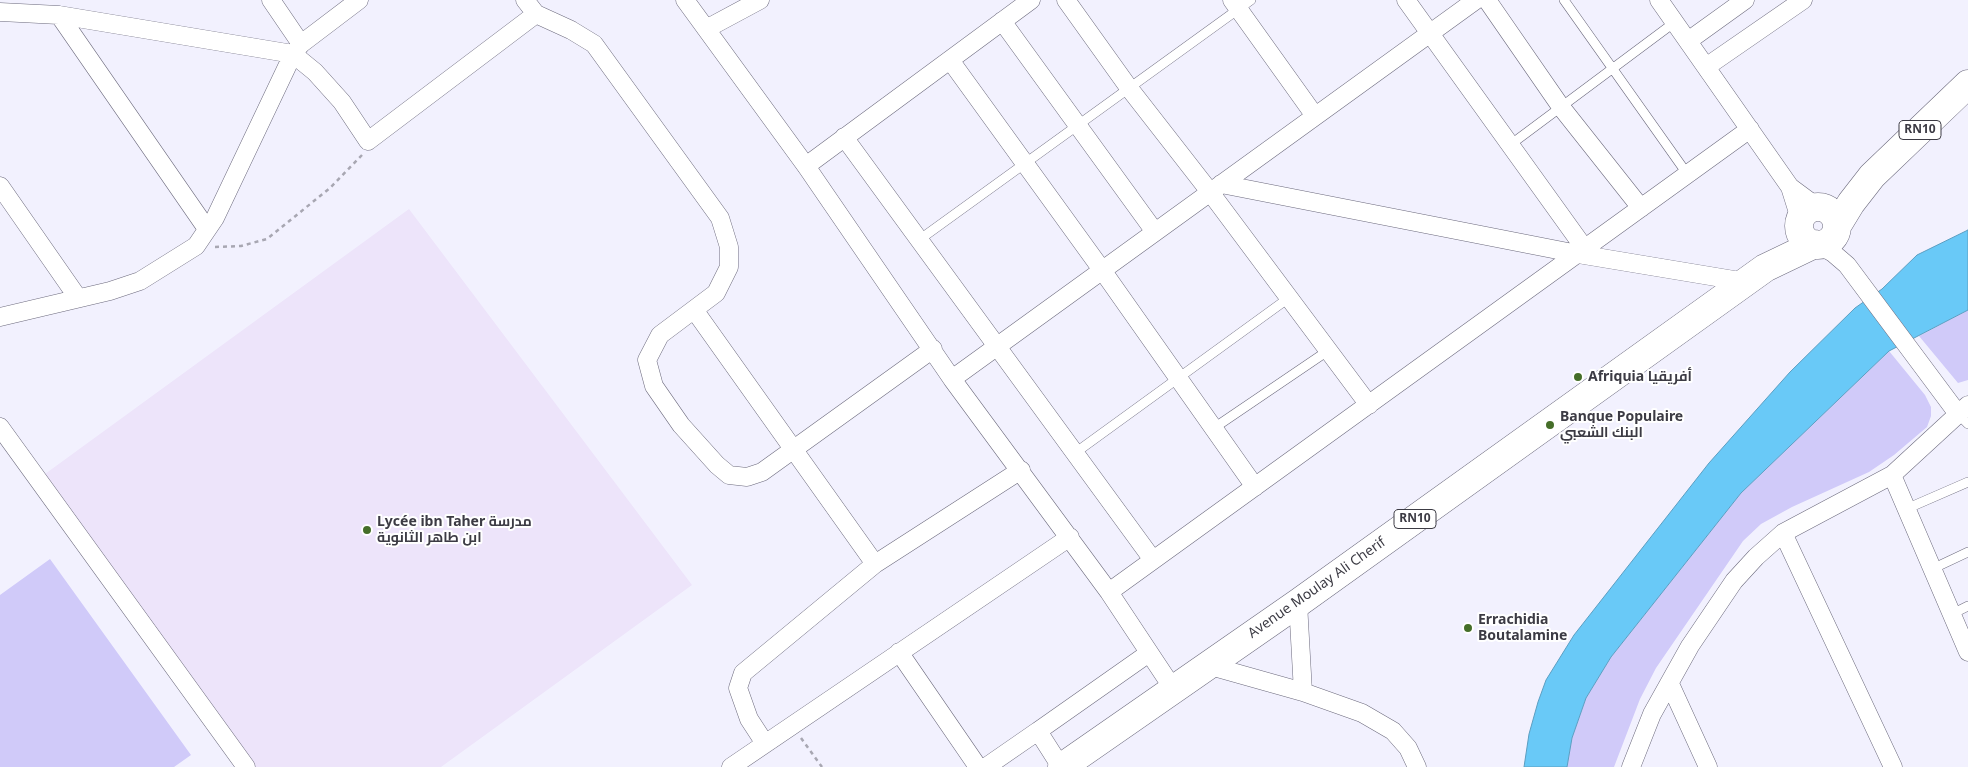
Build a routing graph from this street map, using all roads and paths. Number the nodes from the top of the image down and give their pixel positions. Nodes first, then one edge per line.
1 (271, 0) edge
2 (358, 0) edge
3 (525, 0) edge
4 (685, 0) edge
5 (760, 0) edge
6 (1031, 0) edge
7 (1066, 0) edge
8 (1406, 0) edge
9 (1476, 0) edge
10 (1487, 0) edge
11 (1564, 0) edge
12 (1659, 0) edge
13 (1745, 0) edge
14 (1803, 0) edge
15 (1241, 3) edge
16 (0, 12) edge
17 (536, 14) junction
18 (60, 15) junction
19 (1002, 22) junction
20 (1674, 22) junction
21 (706, 29) junction
22 (1429, 34) junction
23 (1688, 41) junction
24 (297, 49) junction
25 (950, 60) junction
26 (1706, 67) junction
27 (1613, 68) junction
28 (1968, 84) edge
29 (1129, 88) junction
30 (1561, 107) junction
31 (1315, 116) junction
32 (1078, 125) junction
33 (1750, 129) junction
34 (844, 137) junction
35 (368, 142) junction
36 (1510, 145) junction
37 (1024, 164) junction
38 (806, 166) junction
39 (1688, 175) junction
40 (0, 186) edge
41 (1216, 188) junction
42 (1641, 208) junction
43 (1818, 225) junction
44 (207, 229) junction
45 (1155, 232) junction
46 (919, 240) junction
47 (196, 246) junction
48 (1582, 251) junction
49 (1102, 270) junction
50 (1756, 275) junction
51 (1290, 297) junction
52 (78, 298) junction
53 (695, 311) junction
54 (0, 317) edge
55 (997, 346) junction
56 (933, 349) junction
57 (1329, 350) junction
58 (1178, 378) junction
59 (952, 379) junction
60 (1369, 405) junction
61 (1965, 414) edge
62 (0, 427) edge
63 (1214, 428) junction
64 (793, 452) junction
65 (1075, 453) junction
66 (1020, 470) junction
67 (1892, 475) junction
68 (1968, 482) edge
69 (1255, 487) junction
70 (1906, 508) junction
71 (1783, 533) junction
72 (1070, 537) junction
73 (1968, 552) edge
74 (1153, 560) junction
75 (875, 564) junction
76 (1932, 569) junction
77 (1109, 592) junction
78 (1298, 603) junction
79 (1968, 606) edge
80 (1952, 614) junction
81 (899, 652) junction
82 (1968, 652) edge
83 (1149, 653) junction
84 (1207, 665) junction
85 (1670, 684) junction
86 (1174, 690) junction
87 (1303, 692) junction
88 (791, 724) junction
89 (1038, 731) junction
90 (764, 742) junction
91 (246, 767) edge
92 (730, 767) edge
93 (822, 767) edge
94 (978, 767) edge
95 (986, 767) edge
96 (1062, 767) edge
97 (1417, 767) edge
98 (1632, 767) edge
99 (1708, 767) edge
100 (1893, 767) edge

1 - 24 street
2 - 24 street
3 - 17 street
4 - 21 street
5 - 21 street
6 - 19 street
7 - 29 street
8 - 22 street
9 - 22 street
10 - 30 street
11 - 27 lane
12 - 20 street
13 - 23 street
14 - 26 street
15 - 29 lane
15 - 31 street
16 - 18 street
17 - 35 street
17 - 53 street
18 - 24 street
18 - 44 street
19 - 25 street
19 - 32 street
20 - 23 street
20 - 27 lane
21 - 38 street
22 - 31 street
22 - 36 street
23 - 26 street
24 - 35 street
24 - 44 street
25 - 34 street
25 - 37 street
26 - 33 street
27 - 30 lane
27 - 39 lane
28 - 43 main road, RN10
29 - 32 lane
29 - 41 street
30 - 36 lane
30 - 42 street
31 - 41 street
32 - 37 lane
32 - 45 street
33 - 39 street
33 - 43 street
34 - 38 street
34 - 46 street
35 - 47 path
36 - 48 street
37 - 46 lane
37 - 49 street
38 - 56 street
39 - 42 street
40 - 52 street
41 - 45 street
41 - 48 street
41 - 51 street
42 - 48 street
43 - 50 main road, RN10
43 - 61 street
44 - 47 street
45 - 49 street
46 - 55 street
47 - 52 street
48 - 50 street
48 - 60 street
49 - 55 street
49 - 58 street
50 - 78 main road, Avenue Moulay Ali Cherif / RN10
51 - 57 street
51 - 58 lane
52 - 54 street
53 - 64 street
53 - 64 street
55 - 59 street
55 - 65 street
56 - 59 street
56 - 64 street
57 - 60 street
57 - 63 lane
58 - 63 street
58 - 65 lane
59 - 66 street
60 - 69 street
61 - 67 street
62 - 91 street
63 - 69 street
64 - 75 street
65 - 74 street
66 - 72 street
66 - 75 street
67 - 70 street
67 - 71 street
68 - 70 lane
69 - 74 street
70 - 76 street
71 - 85 street
71 - 100 street
72 - 77 street
72 - 81 street
73 - 76 lane
74 - 77 street
75 - 90 street
76 - 80 street
77 - 83 street
78 - 84 main road, Avenue Moulay Ali Cherif / RN10
78 - 87 street
79 - 80 lane
80 - 82 street
81 - 88 street
81 - 94 street
83 - 86 street
83 - 89 street
84 - 86 main road, Avenue Moulay Ali Cherif / RN10
84 - 87 street
85 - 98 street
85 - 99 street
86 - 96 main road, Avenue Moulay Ali Cherif / RN10
87 - 97 street
88 - 90 street
88 - 93 path
89 - 95 street
89 - 96 street
90 - 92 street

